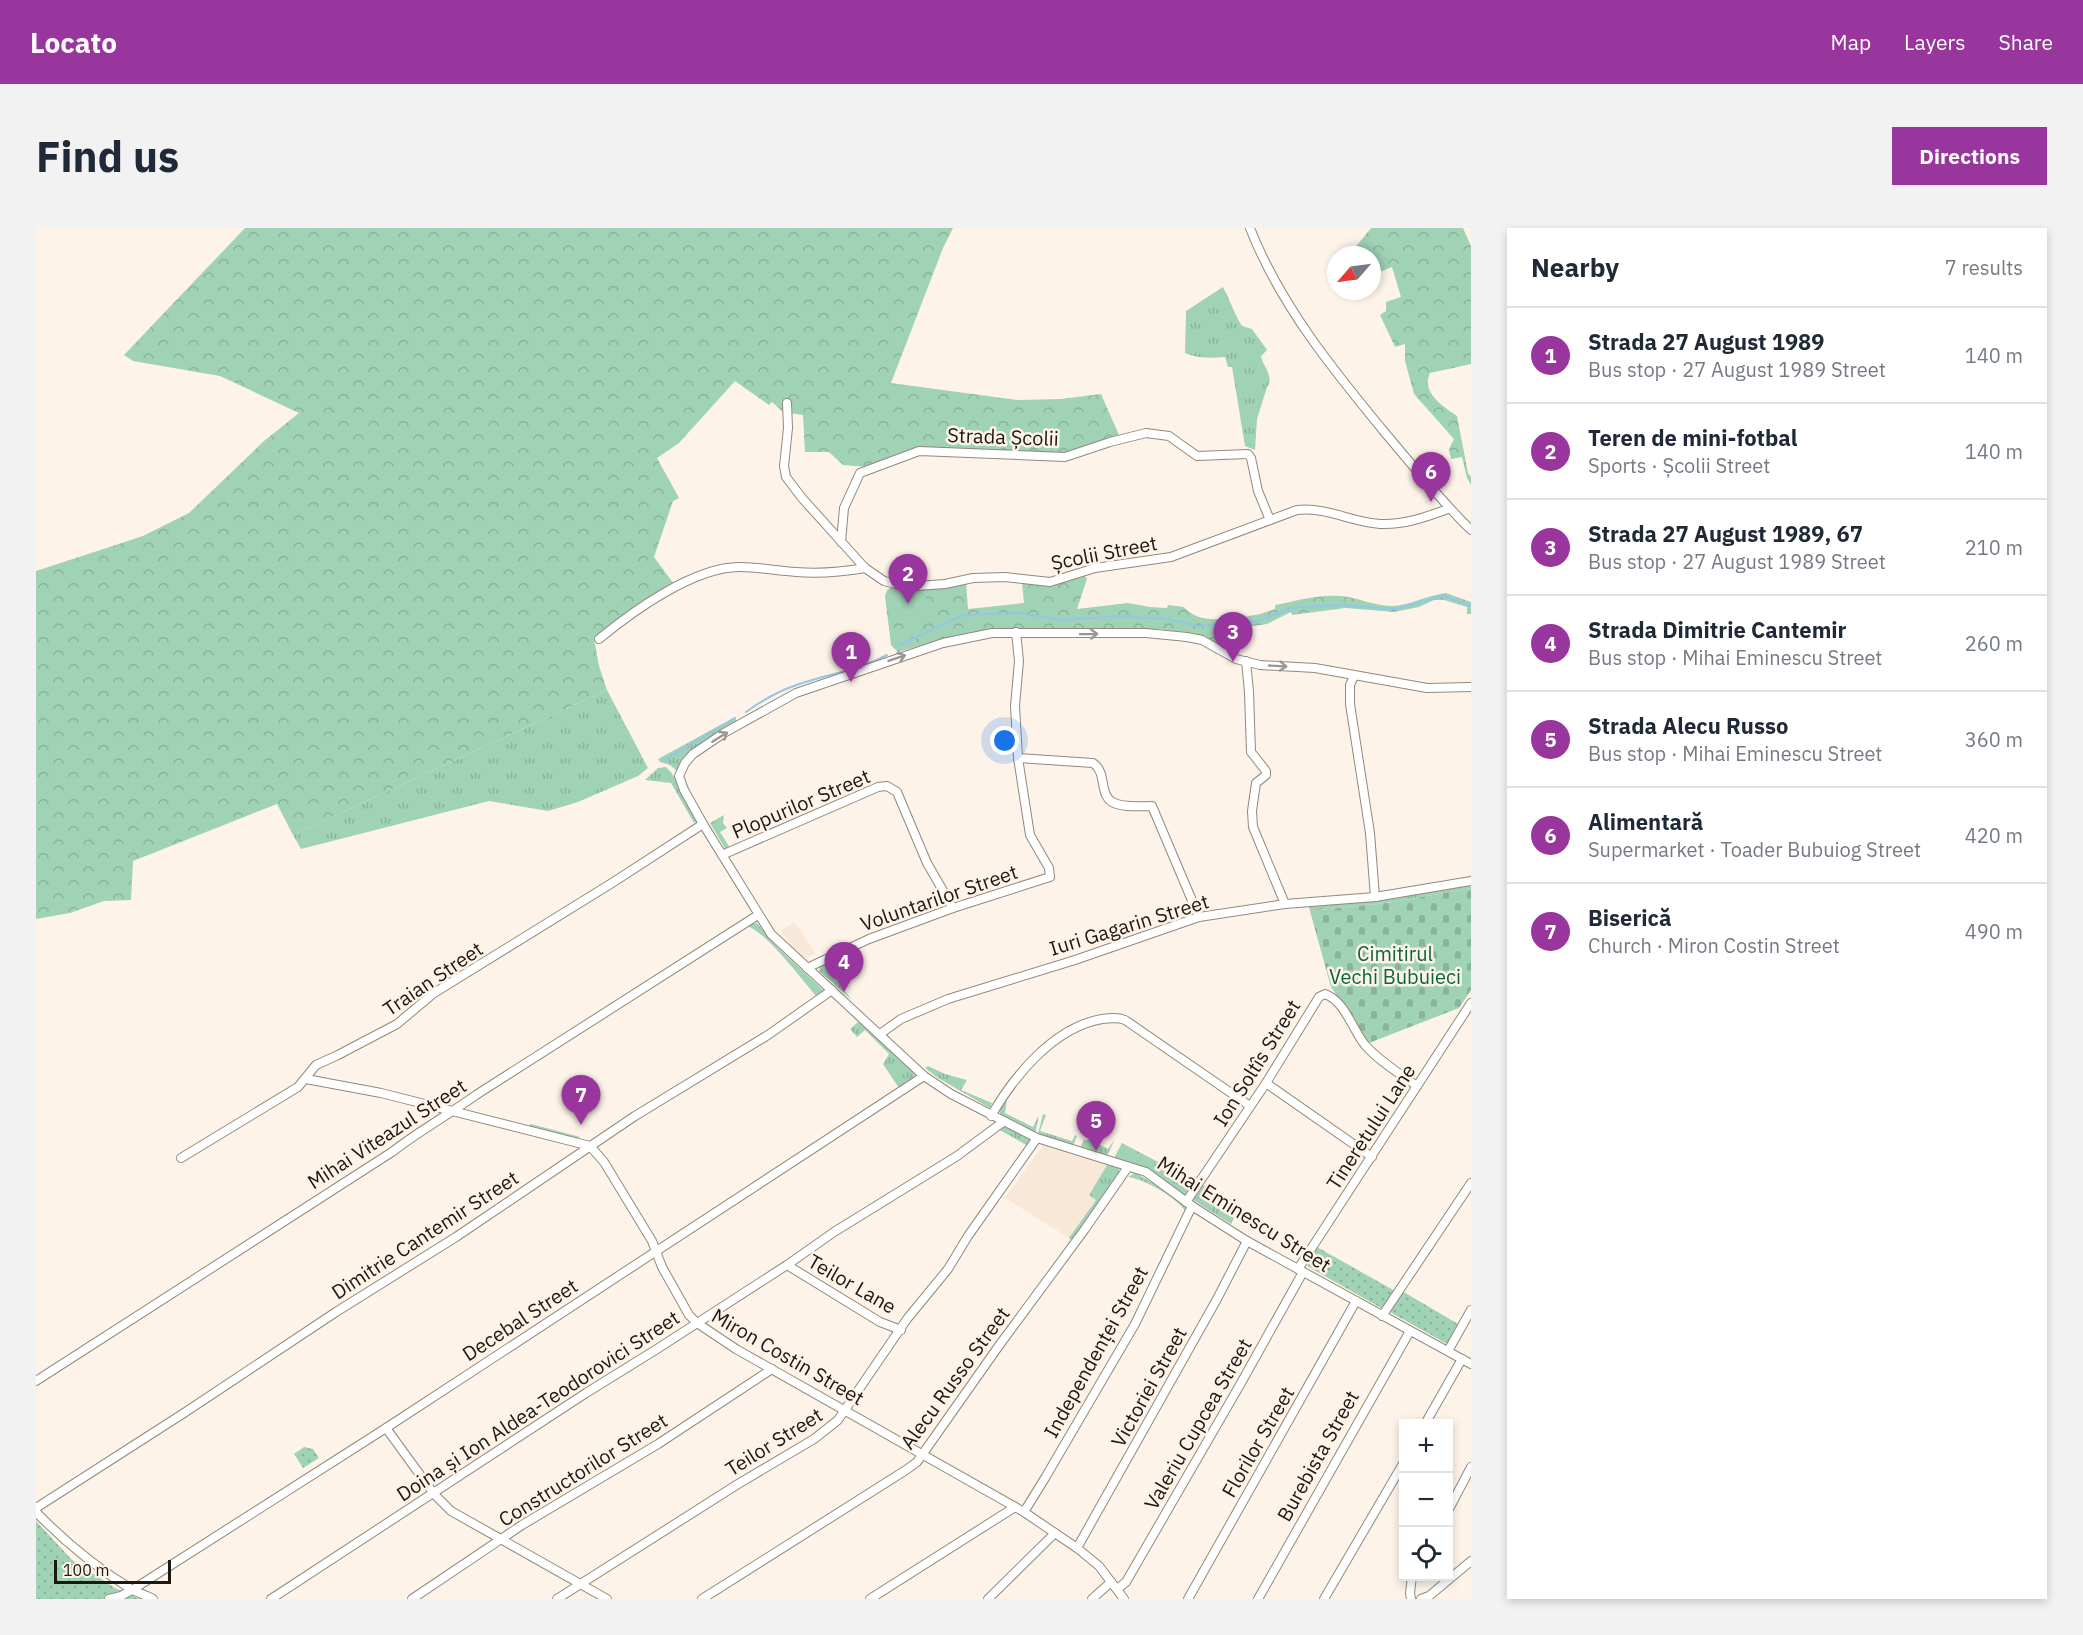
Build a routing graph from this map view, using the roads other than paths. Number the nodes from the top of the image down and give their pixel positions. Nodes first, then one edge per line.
1 (1250, 228) edge
2 (787, 403) dead end
3 (1448, 508) junction
4 (1270, 520) junction
5 (1471, 530) edge
6 (841, 542) junction
7 (865, 568) junction
8 (1016, 632) junction
9 (599, 639) dead end
10 (1246, 661) junction
11 (1354, 676) junction
12 (1471, 687) edge
13 (1018, 758) junction
14 (703, 824) junction
15 (722, 855) junction
16 (1471, 881) edge
17 (1375, 897) junction
18 (1285, 904) junction
19 (953, 908) junction
20 (758, 915) junction
21 (1199, 917) junction
22 (807, 968) junction
23 (832, 990) junction
24 (1471, 1003) edge
25 (880, 1034) junction
26 (924, 1076) junction
27 (306, 1079) junction
28 (1266, 1083) junction
29 (1417, 1086) junction
30 (1250, 1106) junction
31 (453, 1111) junction
32 (992, 1116) junction
33 (1003, 1122) junction
34 (1037, 1138) junction
35 (590, 1146) junction
36 (1372, 1157) junction
37 (181, 1158) dead end
38 (1128, 1167) junction
39 (1471, 1183) edge
40 (1189, 1204) junction
41 (1247, 1241) junction
42 (656, 1252) junction
43 (787, 1265) junction
44 (1301, 1270) junction
45 (1356, 1301) junction
46 (1471, 1310) edge
47 (1382, 1316) junction
48 (697, 1323) junction
49 (901, 1330) junction
50 (1410, 1331) junction
51 (1448, 1351) junction
52 (1462, 1359) junction
53 (1471, 1364) edge
54 (771, 1370) junction
55 (36, 1381) edge
56 (846, 1410) junction
57 (1428, 1419) edge
58 (386, 1428) junction
59 (924, 1454) junction
60 (1471, 1467) edge
61 (1399, 1471) edge
62 (434, 1494) junction
63 (1453, 1503) edge
64 (1015, 1506) junction
65 (36, 1508) edge
66 (36, 1512) edge
67 (1024, 1512) junction
68 (1055, 1533) junction
69 (502, 1540) junction
70 (1077, 1548) junction
71 (1471, 1561) edge
72 (1112, 1581) junction
73 (1411, 1581) edge
74 (581, 1584) junction
75 (132, 1590) junction
76 (1117, 1590) junction
77 (109, 1599) edge
78 (153, 1599) edge
79 (271, 1599) edge
80 (412, 1599) edge
81 (557, 1599) edge
82 (607, 1599) edge
83 (702, 1599) edge
84 (870, 1599) edge
85 (988, 1599) edge
86 (1092, 1599) edge
87 (1124, 1599) edge
88 (1188, 1599) edge
89 (1258, 1599) edge
90 (1324, 1599) edge
91 (1411, 1599) edge
92 (1421, 1599) edge

1 - 3 street
2 - 6 street
3 - 4 street, Școlii Street
3 - 5 street
4 - 6 street, Strada Școlii
4 - 7 street, Școlii Street
6 - 7 street
7 - 9 street
8 -> 10 street
8 - 13 street
14 -> 8 street, Mihai Eminescu Street
10 -> 11 street
10 - 18 street
11 - 12 street
11 - 17 street
13 - 19 street, Voluntarilor Street
13 - 21 street
14 - 15 street, Mihai Eminescu Street
14 - 27 street, Traian Street
15 - 19 street, Plopurilor Street
15 - 20 street, Mihai Eminescu Street
16 - 17 street, Iuri Gagarin Street
17 - 18 street, Iuri Gagarin Street
18 - 21 street, Iuri Gagarin Street
19 - 22 street, Voluntarilor Street
20 - 22 street, Mihai Eminescu Street
20 - 31 street, Mihai Viteazul Street
21 - 25 street, Iuri Gagarin Street
22 - 23 street, Mihai Eminescu Street
23 - 25 street, Mihai Eminescu Street
23 - 35 street, Dimitrie Cantemir Street
24 - 29 street, Tineretului Lane
25 - 26 street, Mihai Eminescu Street
26 - 32 street, Mihai Eminescu Street
26 - 42 street, Decebal Street
27 - 31 street
27 - 37 street, Traian Street
28 - 29 street, Ion Soltîs Street
28 - 30 street, Ion Soltîs Street
28 - 36 street
29 - 36 street, Tineretului Lane
30 - 32 street
30 - 40 street, Ion Soltîs Street
31 - 35 street
31 - 55 street, Mihai Viteazul Street
32 - 33 street, Mihai Eminescu Street
33 - 34 street, Mihai Eminescu Street
33 - 43 street, Doina și Ion Aldea-Teodorovici Street
34 - 38 street, Mihai Eminescu Street
34 - 49 street, Teilor Street
35 - 42 street, Miron Costin Street
35 - 65 street, Dimitrie Cantemir Street
36 - 44 street, Tineretului Lane
38 - 40 street, Mihai Eminescu Street
38 - 59 street, Alecu Russo Street
39 - 47 street
40 - 41 street, Mihai Eminescu Street
40 - 67 street, Independenței Street
41 - 44 street, Mihai Eminescu Street
41 - 70 street, Victoriei Street
42 - 48 street, Miron Costin Street
42 - 58 street, Decebal Street
43 - 48 street, Doina și Ion Aldea-Teodorovici Street
43 - 49 street, Teilor Lane
44 - 45 street, Mihai Eminescu Street
44 - 76 street, Valeriu Cupcea Street
45 - 47 street, Mihai Eminescu Street
45 - 88 street, Florilor Street
46 - 51 street
47 - 50 street, Mihai Eminescu Street
48 - 54 street, Miron Costin Street
48 - 62 street, Doina și Ion Aldea-Teodorovici Street
49 - 56 street, Teilor Street
50 - 51 street, Mihai Eminescu Street
50 - 89 street, Burebista Street
51 - 52 street, Mihai Eminescu Street
52 - 53 street, Mihai Eminescu Street
52 - 57 street
54 - 56 street, Miron Costin Street
54 - 69 street, Constructorilor Street
56 - 59 street, Miron Costin Street
56 - 74 street, Teilor Street
58 - 62 street
58 - 75 street, Decebal Street
59 - 64 street, Miron Costin Street
59 - 83 street, Alecu Russo Street
60 - 63 street
61 - 90 street
62 - 69 street
62 - 79 street, Doina și Ion Aldea-Teodorovici Street
64 - 67 street, Miron Costin Street
64 - 84 street
66 - 75 street
67 - 68 street, Miron Costin Street
68 - 70 street, Miron Costin Street
68 - 85 street
69 - 74 street
69 - 80 street, Constructorilor Street
70 - 72 street, Miron Costin Street
71 - 92 street
72 - 76 street, Miron Costin Street
72 - 86 street
73 - 91 street
74 - 81 street, Teilor Street
74 - 82 street
75 - 77 street, Decebal Street
75 - 78 street
76 - 87 street, Miron Costin Street

